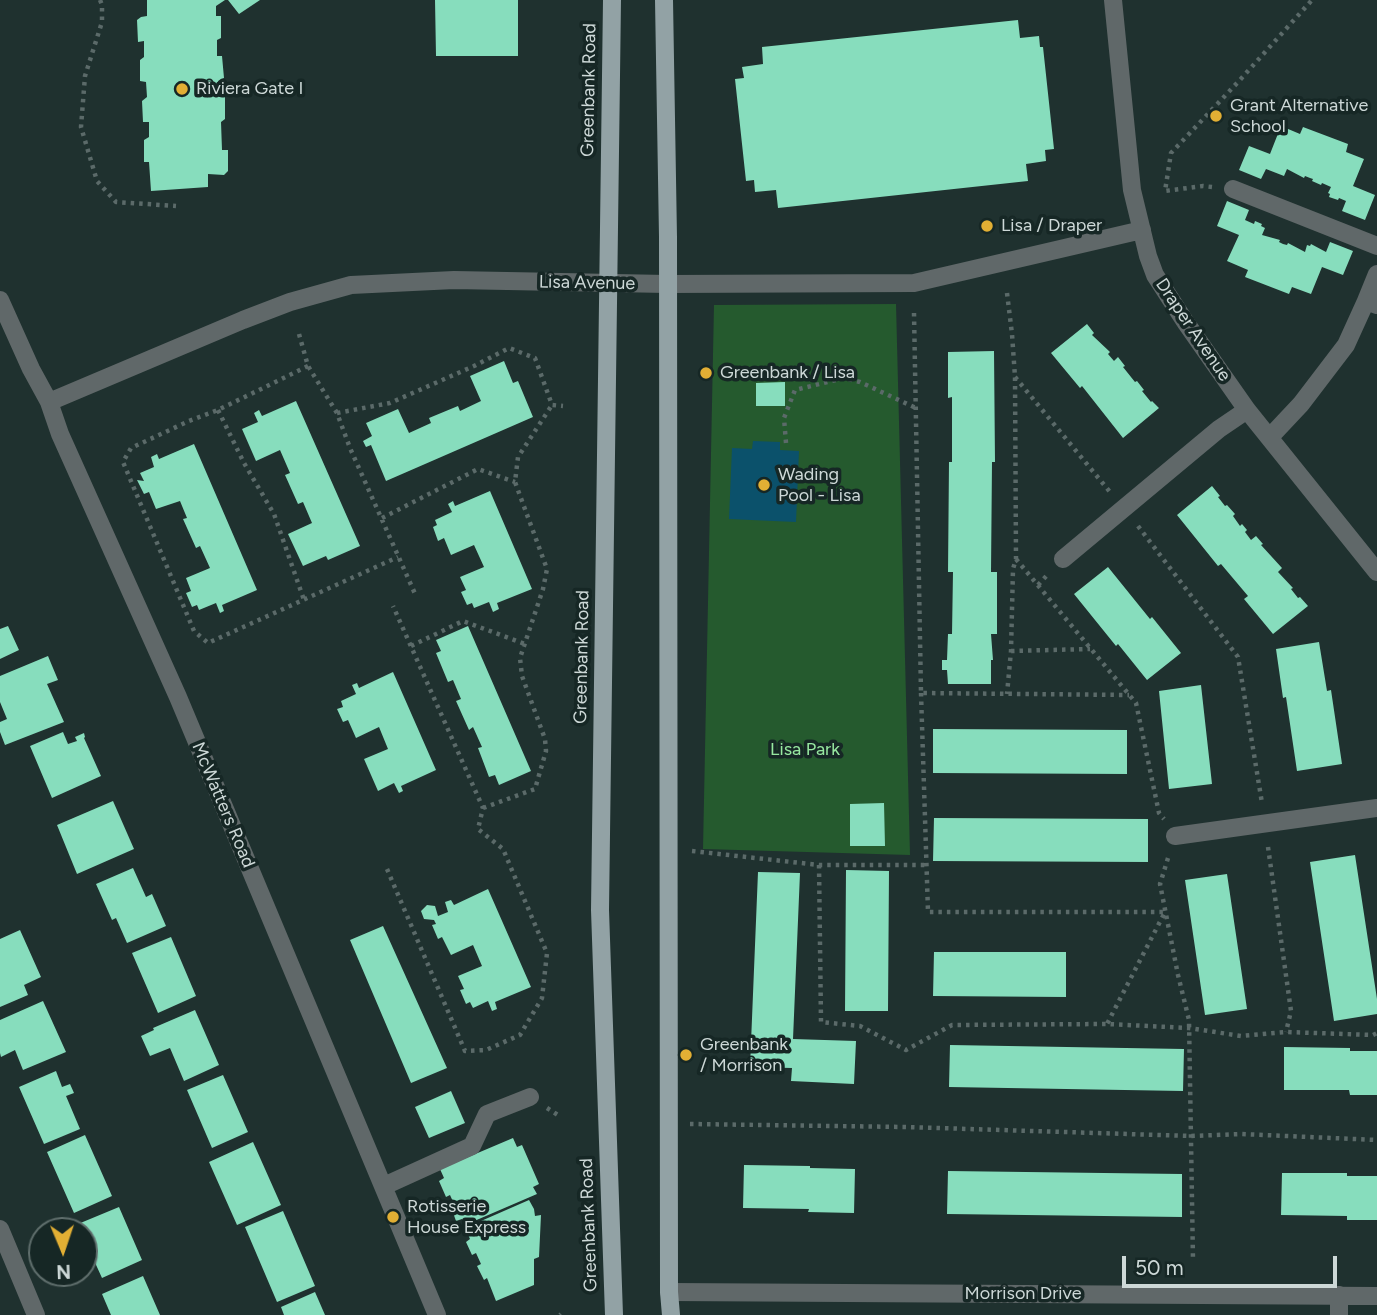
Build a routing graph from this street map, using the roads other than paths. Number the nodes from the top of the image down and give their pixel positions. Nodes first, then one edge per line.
1 (611, 0) edge
2 (664, 0) edge
3 (1113, 0) edge
4 (1233, 189) road end
5 (1142, 230) junction
6 (1377, 246) edge
7 (1377, 274) edge
8 (607, 283) junction
9 (667, 284) junction
10 (0, 300) edge
11 (1372, 303) edge
12 (49, 402) junction
13 (1247, 410) junction
14 (1270, 437) junction
15 (1063, 559) dead end
16 (1377, 572) edge
17 (1377, 808) edge
18 (1175, 836) road end
19 (530, 1097) dead end
20 (384, 1186) junction
21 (0, 1229) edge
22 (669, 1292) junction
23 (1339, 1295) junction
24 (1377, 1296) edge
25 (36, 1315) edge
26 (437, 1315) edge
27 (614, 1315) edge
28 (671, 1315) edge
29 (1339, 1315) edge

1 - 8 main road, Greenbank Road
2 - 9 main road
3 - 5 street, Draper Avenue
4 - 6 street
5 - 9 street, Lisa Avenue
5 - 13 street, Draper Avenue
7 - 11 street
8 - 9 street, Lisa Avenue
8 - 12 street, Lisa Avenue
8 - 27 main road, Greenbank Road
9 - 22 main road
10 - 12 street, McWatters Road
11 - 14 street
12 - 20 street, McWatters Road
13 - 14 street, Draper Avenue
13 - 15 street
14 - 16 street, Draper Avenue
17 - 18 street
19 - 20 street
20 - 26 street, McWatters Road
21 - 25 street
22 - 23 street, Morrison Drive
22 - 28 main road
23 - 24 street, Morrison Drive
23 - 29 street

